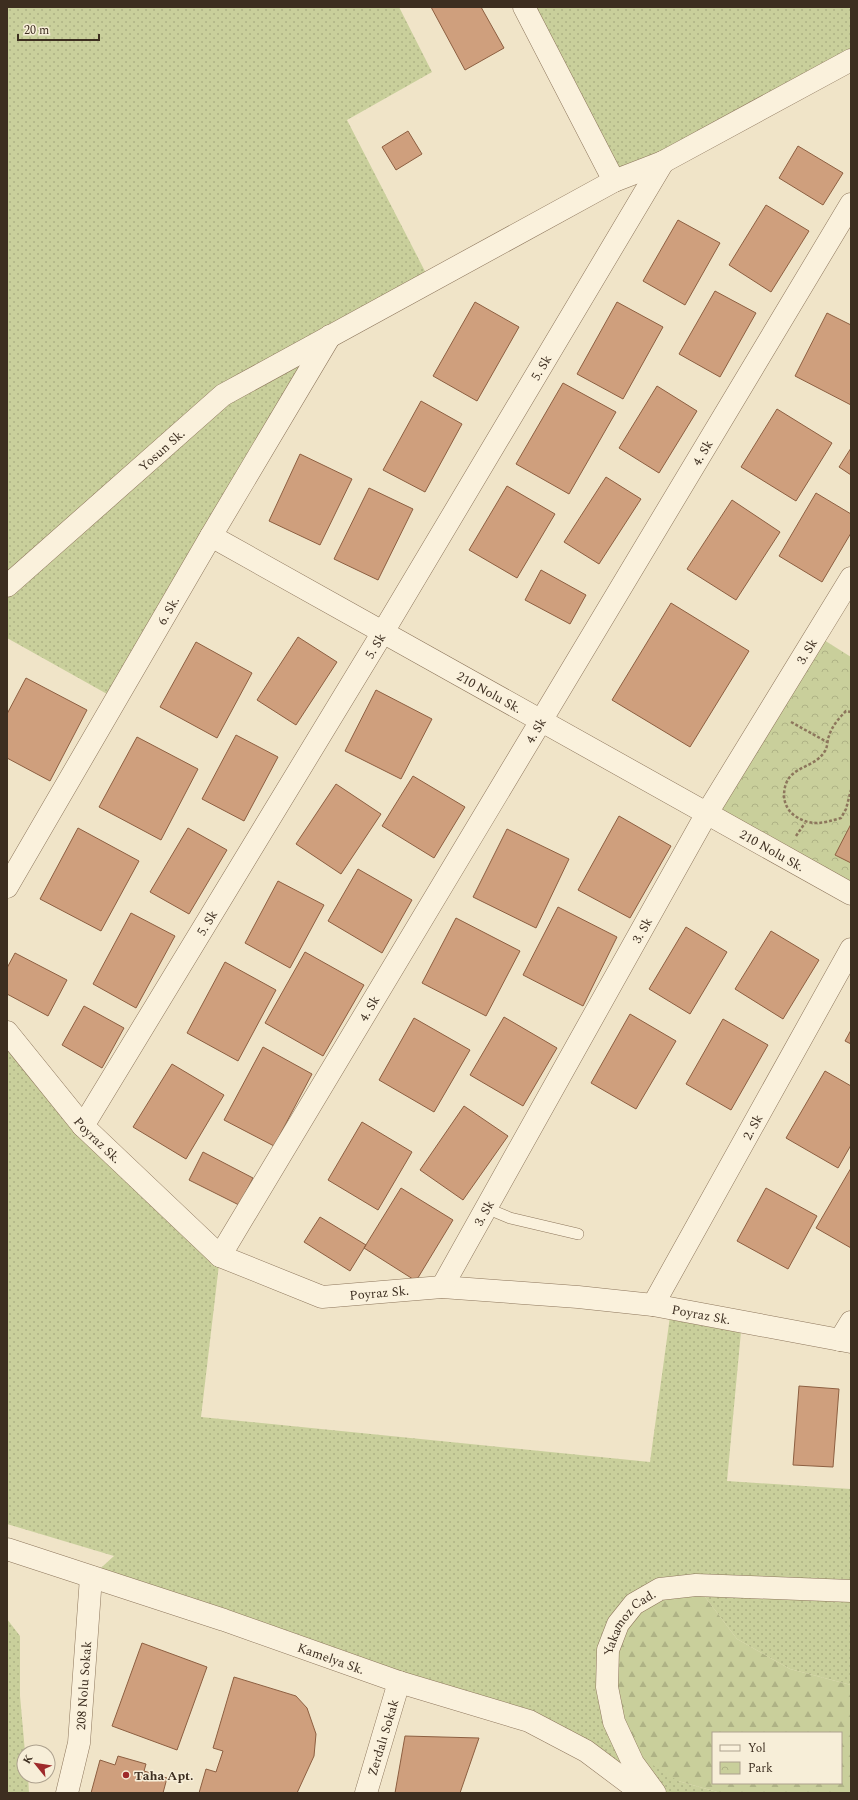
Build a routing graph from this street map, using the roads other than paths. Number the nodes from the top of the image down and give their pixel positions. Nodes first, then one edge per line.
1 (524, 7) edge
2 (851, 60) edge
3 (663, 162) junction
4 (614, 181) junction
5 (851, 204) edge
6 (331, 335) junction
7 (211, 536) junction
8 (851, 578) edge
9 (7, 586) edge
10 (383, 632) junction
11 (542, 721) junction
12 (707, 813) junction
13 (7, 887) edge
14 (851, 894) edge
15 (851, 949) edge
16 (7, 1032) edge
17 (82, 1126) junction
18 (486, 1208) junction
19 (578, 1234) dead end
20 (220, 1256) junction
21 (442, 1287) junction
22 (653, 1305) junction
23 (851, 1322) edge
24 (845, 1341) edge
25 (7, 1549) edge
26 (91, 1576) junction
27 (851, 1591) edge
28 (399, 1682) junction
29 (67, 1793) edge
30 (366, 1793) edge
31 (642, 1793) edge
32 (655, 1793) edge

1 - 4 street
2 - 3 street, Yosun Sk.
3 - 4 street, Yosun Sk.
3 - 10 street, 5. Sk
4 - 6 street, Yosun Sk.
5 - 11 street, 4. Sk
6 - 7 street, 6. Sk.
6 - 9 street, Yosun Sk.
7 - 10 street, 210 Nolu Sk.
7 - 13 street, 6. Sk.
8 - 12 street, 3. Sk
10 - 11 street, 210 Nolu Sk.
10 - 17 street, 5. Sk
11 - 12 street, 210 Nolu Sk.
11 - 20 street, 4. Sk
12 - 14 street, 210 Nolu Sk.
12 - 18 street, 3. Sk
15 - 22 street, 2. Sk
16 - 17 street, Poyraz Sk.
17 - 20 street, Poyraz Sk.
18 - 19 lane
18 - 21 street, 3. Sk
20 - 21 street, Poyraz Sk.
21 - 22 street, Poyraz Sk.
22 - 24 street, Poyraz Sk.
23 - 24 street
25 - 26 street, Kamelya Sk.
26 - 28 street, Kamelya Sk.
26 - 29 street, 208 Nolu Sokak
27 - 32 street, Yakamoz Cad.
28 - 30 street, Zerdalı Sokak
28 - 31 street, Kamelya Sk.

